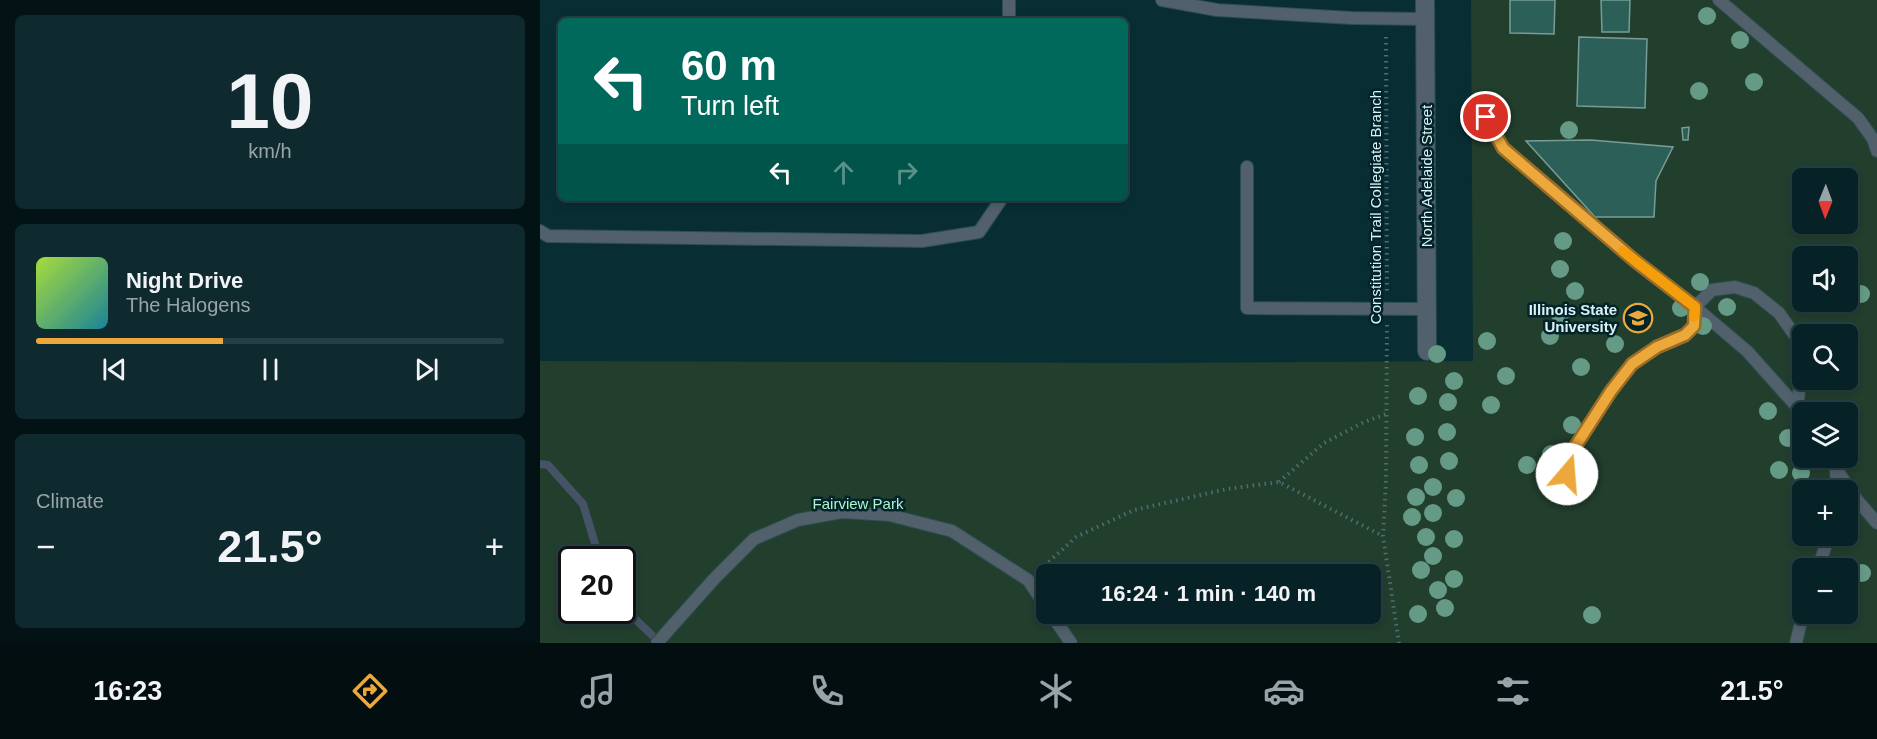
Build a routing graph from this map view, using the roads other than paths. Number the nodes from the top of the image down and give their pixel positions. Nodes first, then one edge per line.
1 (1009, 0) edge
2 (1162, 0) edge
3 (1425, 0) edge
4 (1719, 0) edge
5 (1009, 18) edge
6 (1425, 19) junction
7 (1486, 117) dead end
8 (1877, 151) edge
9 (1247, 167) dead end
10 (1000, 201) edge
11 (540, 231) edge
12 (1695, 307) junction
13 (1426, 309) junction
14 (1426, 351) dead end
15 (1800, 402) edge
16 (1792, 403) edge
17 (1836, 469) joint
18 (1837, 480) edge
19 (1569, 492) dead end
20 (1877, 523) edge
21 (1036, 592) edge
22 (1058, 624) edge
23 (1801, 624) edge
24 (657, 643) edge
25 (1071, 643) edge
26 (1796, 643) edge

1 - 5 lane
2 - 6 lane
3 - 6 street, North Adelaide Street
4 - 8 lane
6 - 13 street, North Adelaide Street
7 - 12 lane
9 - 13 lane
10 - 11 lane
12 - 15 lane
12 - 16 lane
12 - 19 lane
13 - 14 street, North Adelaide Street
17 - 18 lane
17 - 20 lane
21 - 24 lane
22 - 25 lane
23 - 26 lane

